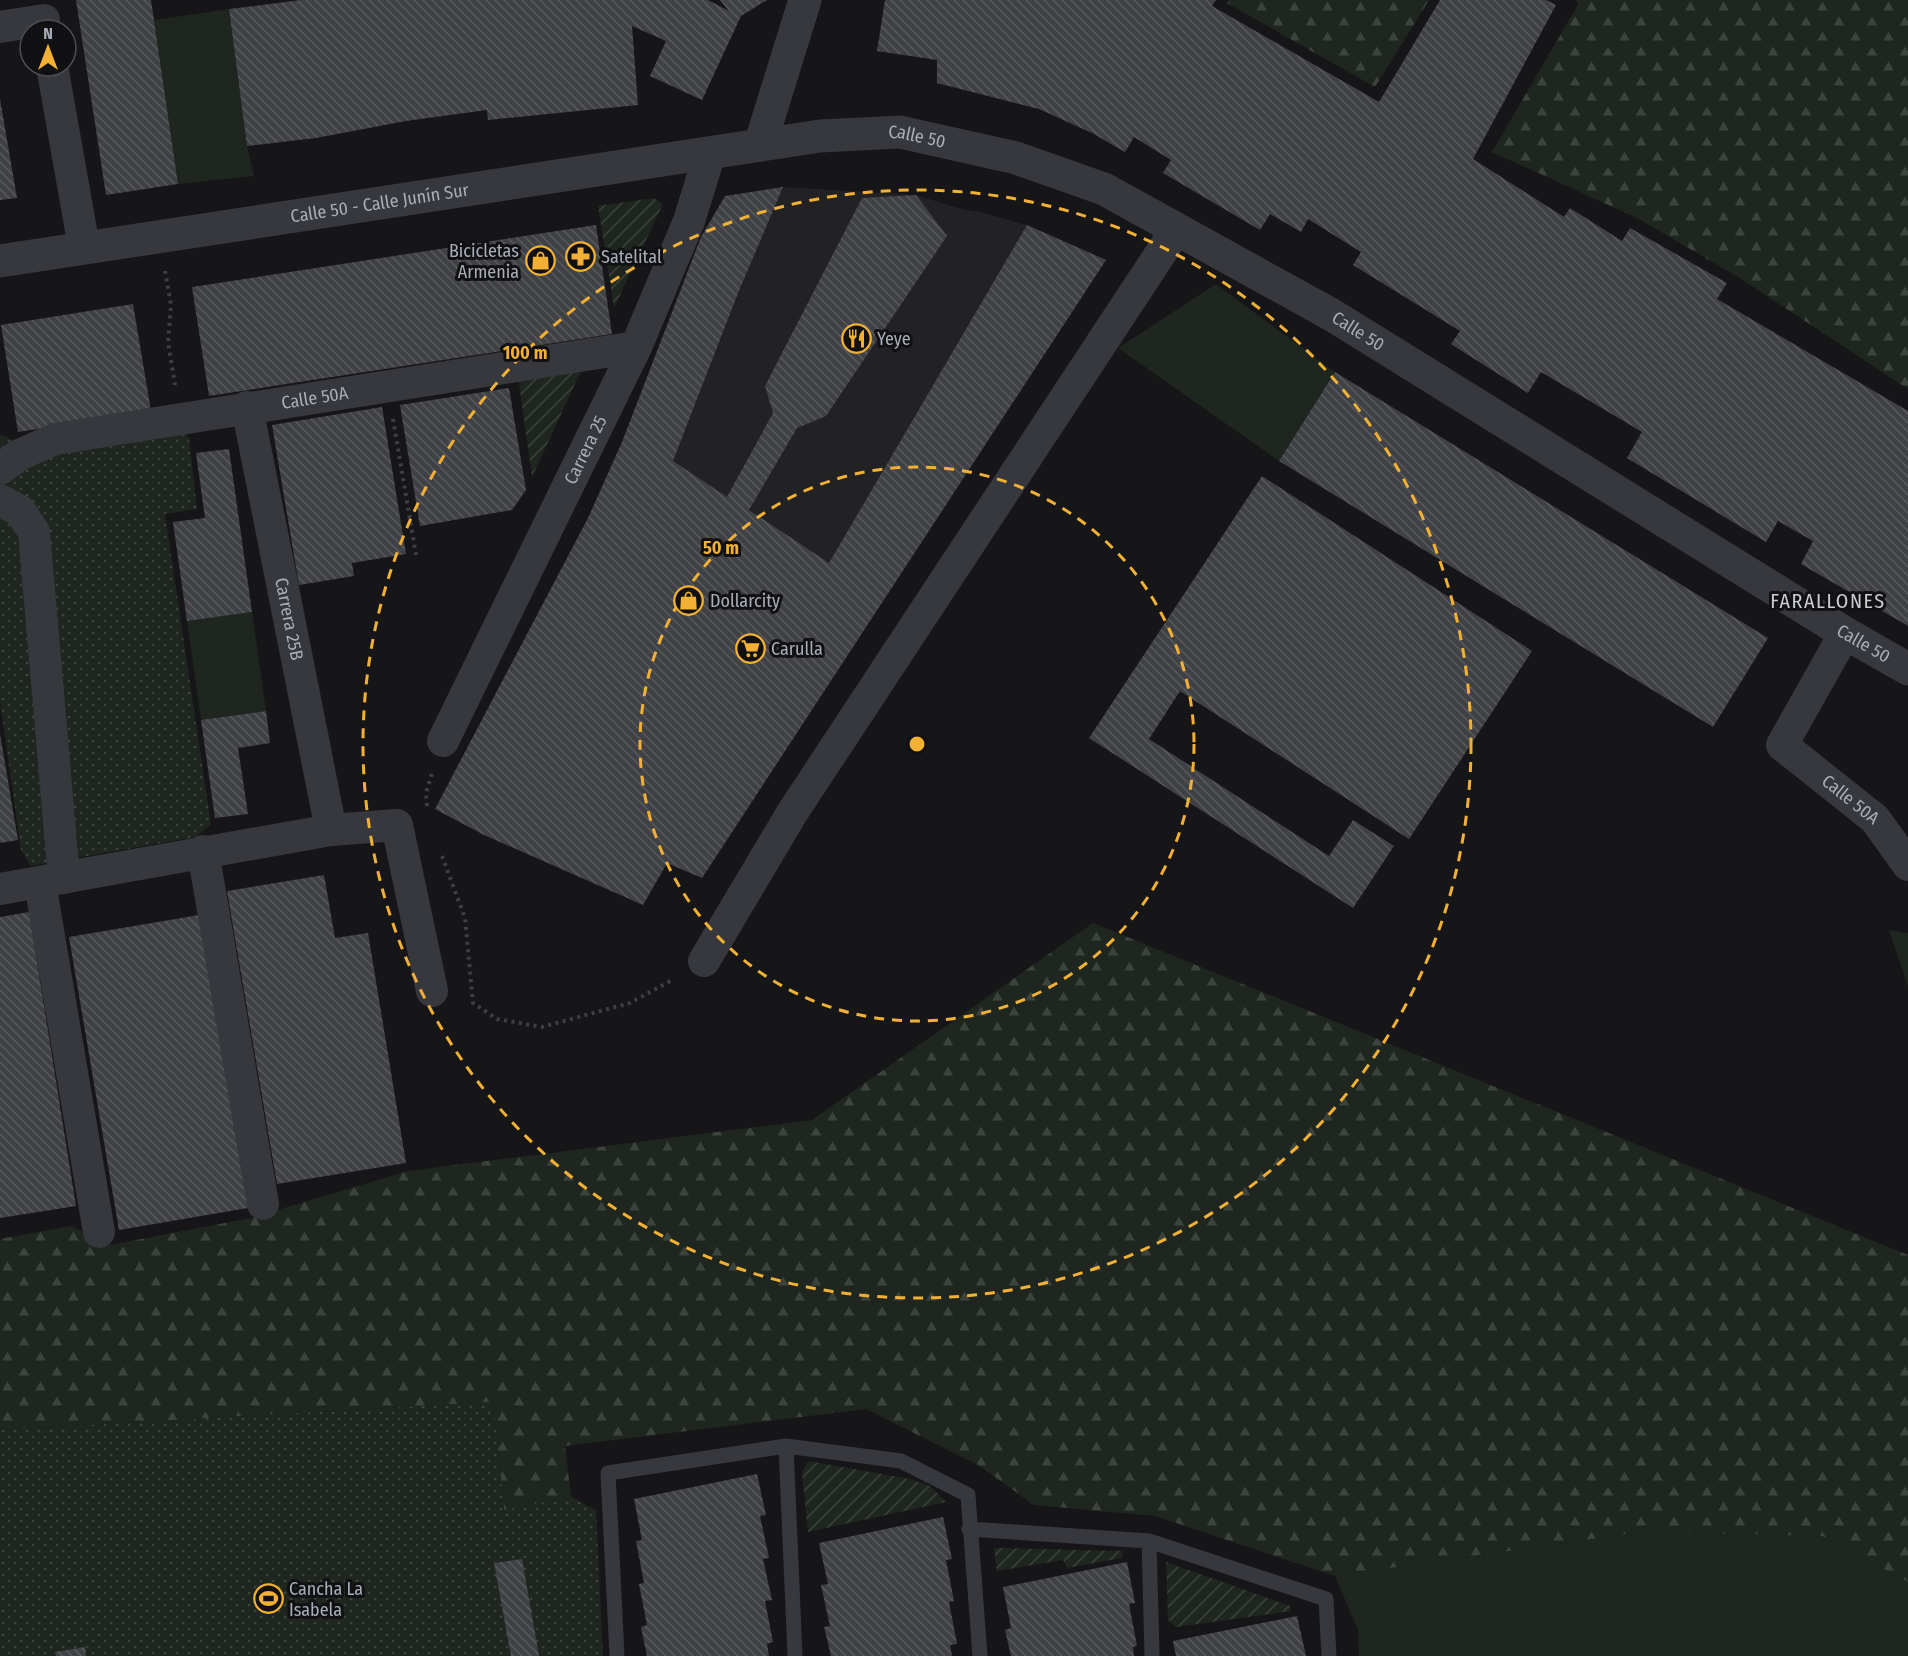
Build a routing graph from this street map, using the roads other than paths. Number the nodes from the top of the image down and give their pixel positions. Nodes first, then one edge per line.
1 (805, 0) edge
2 (43, 17) edge
3 (0, 27) edge
4 (54, 78) edge
5 (760, 145) junction
6 (710, 153) junction
7 (1176, 230) junction
8 (84, 247) junction
9 (0, 261) edge
10 (636, 347) junction
11 (247, 407) junction
12 (0, 469) edge
13 (0, 500) edge
14 (1845, 633) junction
15 (1908, 669) edge
16 (443, 741) dead end
17 (331, 830) junction
18 (203, 852) junction
19 (1908, 865) edge
20 (52, 881) junction
21 (0, 889) edge
22 (704, 961) road end
23 (432, 991) dead end
24 (263, 1204) dead end
25 (99, 1232) dead end
26 (786, 1446) junction
27 (969, 1528) junction
28 (1149, 1541) junction
29 (617, 1656) edge
30 (795, 1656) edge
31 (980, 1656) edge
32 (1152, 1656) edge
33 (1329, 1656) edge

1 - 5 street
2 - 3 street
4 - 8 street
5 - 6 street, Calle 50 - Calle Junín Sur
5 - 7 street, Calle 50
6 - 8 street, Calle 50 - Calle Junín Sur
6 - 10 street, Carrera 25
7 - 14 street, Calle 50
7 - 22 street
8 - 9 street, Calle 50 - Calle Junín Sur
10 - 11 street, Calle 50A
10 - 16 street, Carrera 25
11 - 12 street, Calle 50A
11 - 17 street, Carrera 25B
13 - 20 street
14 - 15 street, Calle 50
14 - 19 street, Calle 50A
17 - 18 street
17 - 23 street
18 - 20 street
18 - 24 street
20 - 21 street
20 - 25 street
26 - 27 lane
26 - 29 lane
26 - 30 lane
27 - 28 lane
27 - 31 lane
28 - 32 lane
28 - 33 lane

